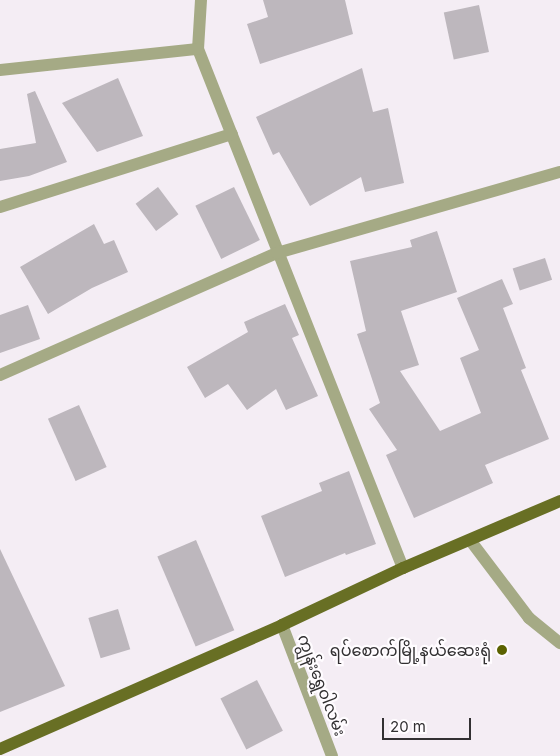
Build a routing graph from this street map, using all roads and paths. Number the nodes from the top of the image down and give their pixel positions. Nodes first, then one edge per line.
1 (200, 0) edge
2 (198, 49) junction
3 (0, 70) edge
4 (232, 134) junction
5 (560, 172) edge
6 (0, 207) edge
7 (277, 253) junction
8 (0, 375) edge
9 (560, 501) edge
10 (470, 540) junction
11 (403, 568) junction
12 (282, 625) junction
13 (560, 643) edge
14 (0, 749) edge
15 (332, 756) edge

1 - 2 street
2 - 3 street
2 - 4 street
4 - 6 street
4 - 7 street
5 - 7 street
7 - 8 street
7 - 11 street
9 - 10 main road
10 - 11 main road
10 - 13 street
11 - 12 main road
12 - 14 main road
12 - 15 street, ကျွန်းရွှေဝါလမ်း

